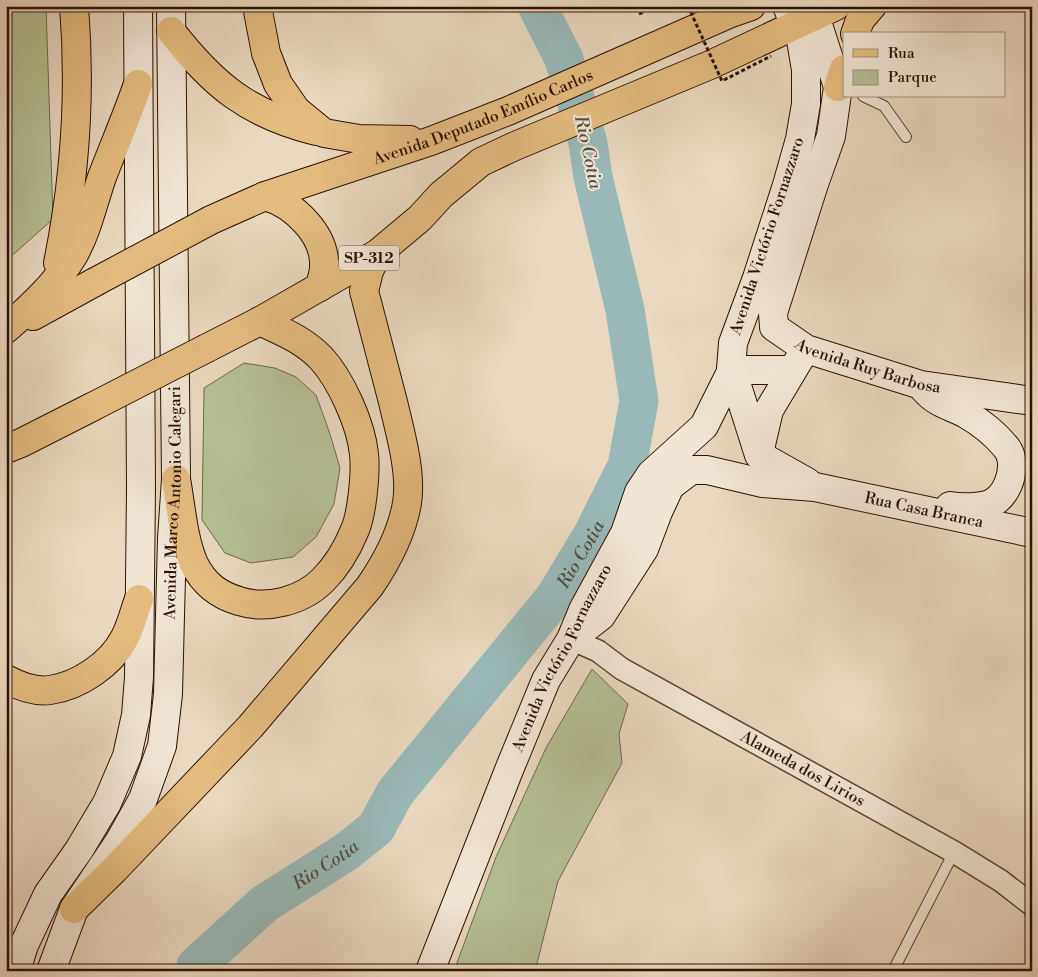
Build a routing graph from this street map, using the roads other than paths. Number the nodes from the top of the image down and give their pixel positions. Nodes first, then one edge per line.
1 (74, 6) edge
2 (138, 6) edge
3 (257, 6) edge
4 (752, 6) edge
5 (872, 6) edge
6 (809, 12) edge
7 (171, 18) edge
8 (857, 32) edge
9 (843, 76) edge
10 (138, 84) junction
11 (844, 98) edge
12 (870, 98) edge
13 (324, 134) junction
14 (906, 137) dead end
15 (431, 141) junction
16 (265, 196) junction
17 (377, 254) junction
18 (788, 264) joint
19 (54, 281) junction
20 (320, 286) junction
21 (260, 321) junction
22 (6, 329) edge
23 (799, 359) junction
24 (732, 369) junction
25 (921, 385) junction
26 (1032, 401) edge
27 (14, 446) edge
28 (759, 455) junction
29 (176, 479) junction
30 (814, 487) junction
31 (892, 503) junction
32 (1032, 533) edge
33 (139, 599) junction
34 (571, 639) junction
35 (6, 679) edge
36 (954, 852) junction
37 (1032, 905) edge
38 (74, 909) junction
39 (16, 971) edge
40 (51, 971) edge
41 (430, 971) edge
42 (893, 971) edge

1 - 19 main road
2 - 10 main road, Avenida Marco Antonio Calegari
3 - 13 main road
4 - 15 main road, Avenida Deputado Emílio Carlos
5 - 8 main road
6 - 9 main road, Avenida Victório Fornazzaro
6 - 17 main road, SP-312
6 - 24 main road, Avenida Victório Fornazzaro
7 - 13 main road
7 - 29 main road, Avenida Marco Antonio Calegari
10 - 19 main road
10 - 33 main road, Avenida Marco Antonio Calegari
11 - 18 main road, Avenida Victório Fornazzaro
12 - 14 lane
13 - 15 main road
15 - 16 main road, Avenida Deputado Emílio Carlos
16 - 20 main road
16 - 22 main road, Avenida Deputado Emílio Carlos, bridge
17 - 20 main road, SP-312
17 - 38 main road
18 - 23 main road, Avenida Ruy Barbosa
19 - 22 main road
20 - 21 main road, SP-312
21 - 27 main road, SP-312, bridge
21 - 29 main road
23 - 24 main road
23 - 25 main road, Avenida Ruy Barbosa
23 - 28 main road
24 - 28 main road
24 - 34 main road, Avenida Victório Fornazzaro
25 - 26 main road, Avenida Ruy Barbosa
25 - 31 main road
28 - 30 main road
29 - 38 main road, Avenida Marco Antonio Calegari
30 - 31 main road, Rua Casa Branca
30 - 34 main road
31 - 32 main road, Rua Casa Branca
33 - 35 main road
33 - 39 main road, Avenida Marco Antonio Calegari
34 - 36 street, Alameda dos Lirios
34 - 41 main road, Avenida Victório Fornazzaro
36 - 37 street, Alameda dos Lirios
36 - 42 lane
38 - 40 main road, Avenida Marco Antonio Calegari

